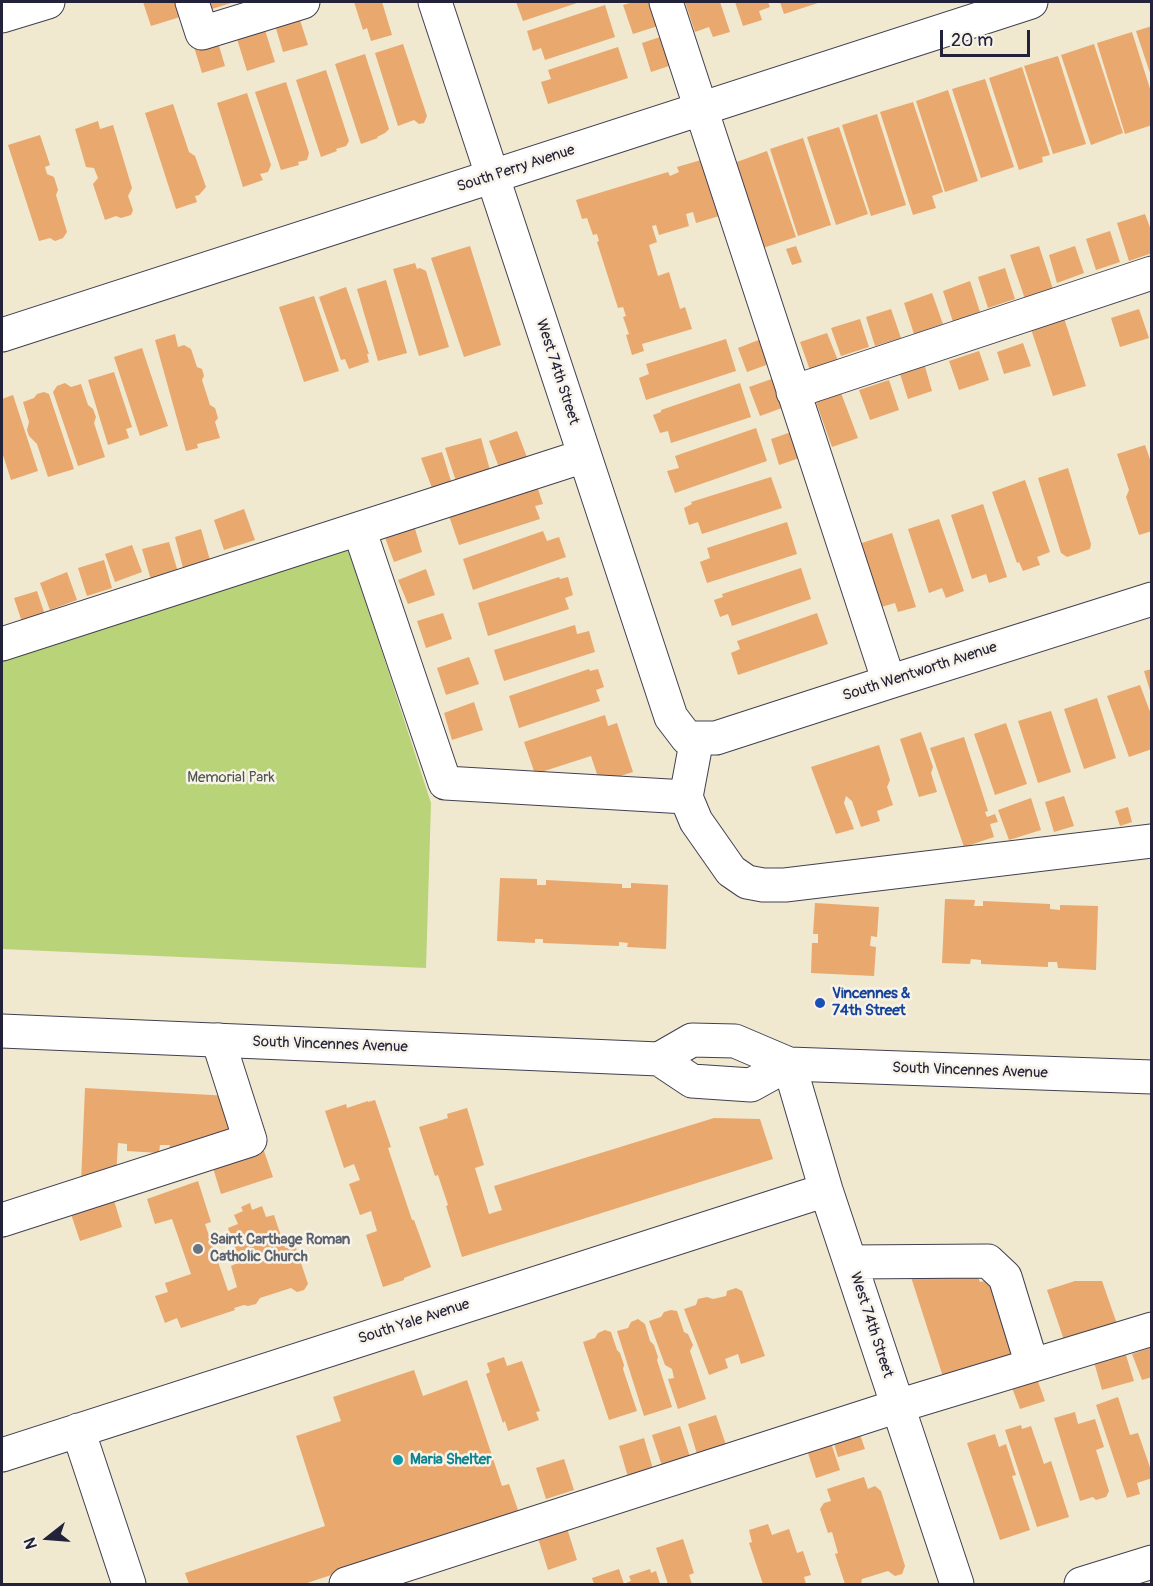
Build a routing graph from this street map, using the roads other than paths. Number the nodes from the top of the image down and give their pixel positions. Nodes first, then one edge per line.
1 (48, 2) edge
2 (192, 2) edge
3 (303, 2) edge
4 (435, 2) edge
5 (666, 2) edge
6 (1031, 2) edge
7 (2, 16) edge
8 (702, 109) junction
9 (493, 176) junction
10 (1152, 273) edge
11 (2, 335) edge
12 (794, 392) junction
13 (584, 456) junction
14 (359, 529) junction
15 (1152, 599) edge
16 (2, 644) edge
17 (889, 682) junction
18 (692, 738) junction
19 (686, 797) junction
20 (1152, 841) edge
21 (2, 1031) edge
22 (218, 1040) junction
23 (659, 1059) junction
24 (789, 1064) junction
25 (1152, 1077) edge
26 (826, 1190) junction
27 (2, 1220) edge
28 (850, 1262) junction
29 (1152, 1329) edge
30 (1032, 1365) junction
31 (898, 1406) junction
32 (78, 1430) junction
33 (2, 1455) edge
34 (1152, 1562) edge
35 (129, 1584) edge
36 (346, 1584) edge
37 (957, 1584) edge
38 (1081, 1584) edge

1 - 7 street
2 - 3 street
4 - 9 street, West 74th Street
5 - 8 street
6 - 8 street, South Perry Avenue
8 - 9 street, South Perry Avenue
8 - 12 street
9 - 11 street, South Perry Avenue
9 - 13 street, West 74th Street
10 - 12 street
12 - 17 street
13 - 14 street
13 - 18 street, West 74th Street
14 - 16 street
14 - 19 street
15 - 17 street, South Wentworth Avenue
17 - 18 street, South Wentworth Avenue
18 - 19 street
19 - 20 street
21 - 22 street, South Vincennes Avenue
22 - 23 street, South Vincennes Avenue
22 - 27 street
23 - 24 street, South Vincennes Avenue
23 - 24 street
24 - 25 street, South Vincennes Avenue
24 - 26 street, West 74th Street
26 - 28 street, West 74th Street
26 - 32 street, South Yale Avenue
28 - 30 street
28 - 31 street, West 74th Street
29 - 30 street
30 - 31 street
31 - 36 street
31 - 37 street, West 74th Street
32 - 33 street, South Yale Avenue
32 - 35 street
34 - 38 street

